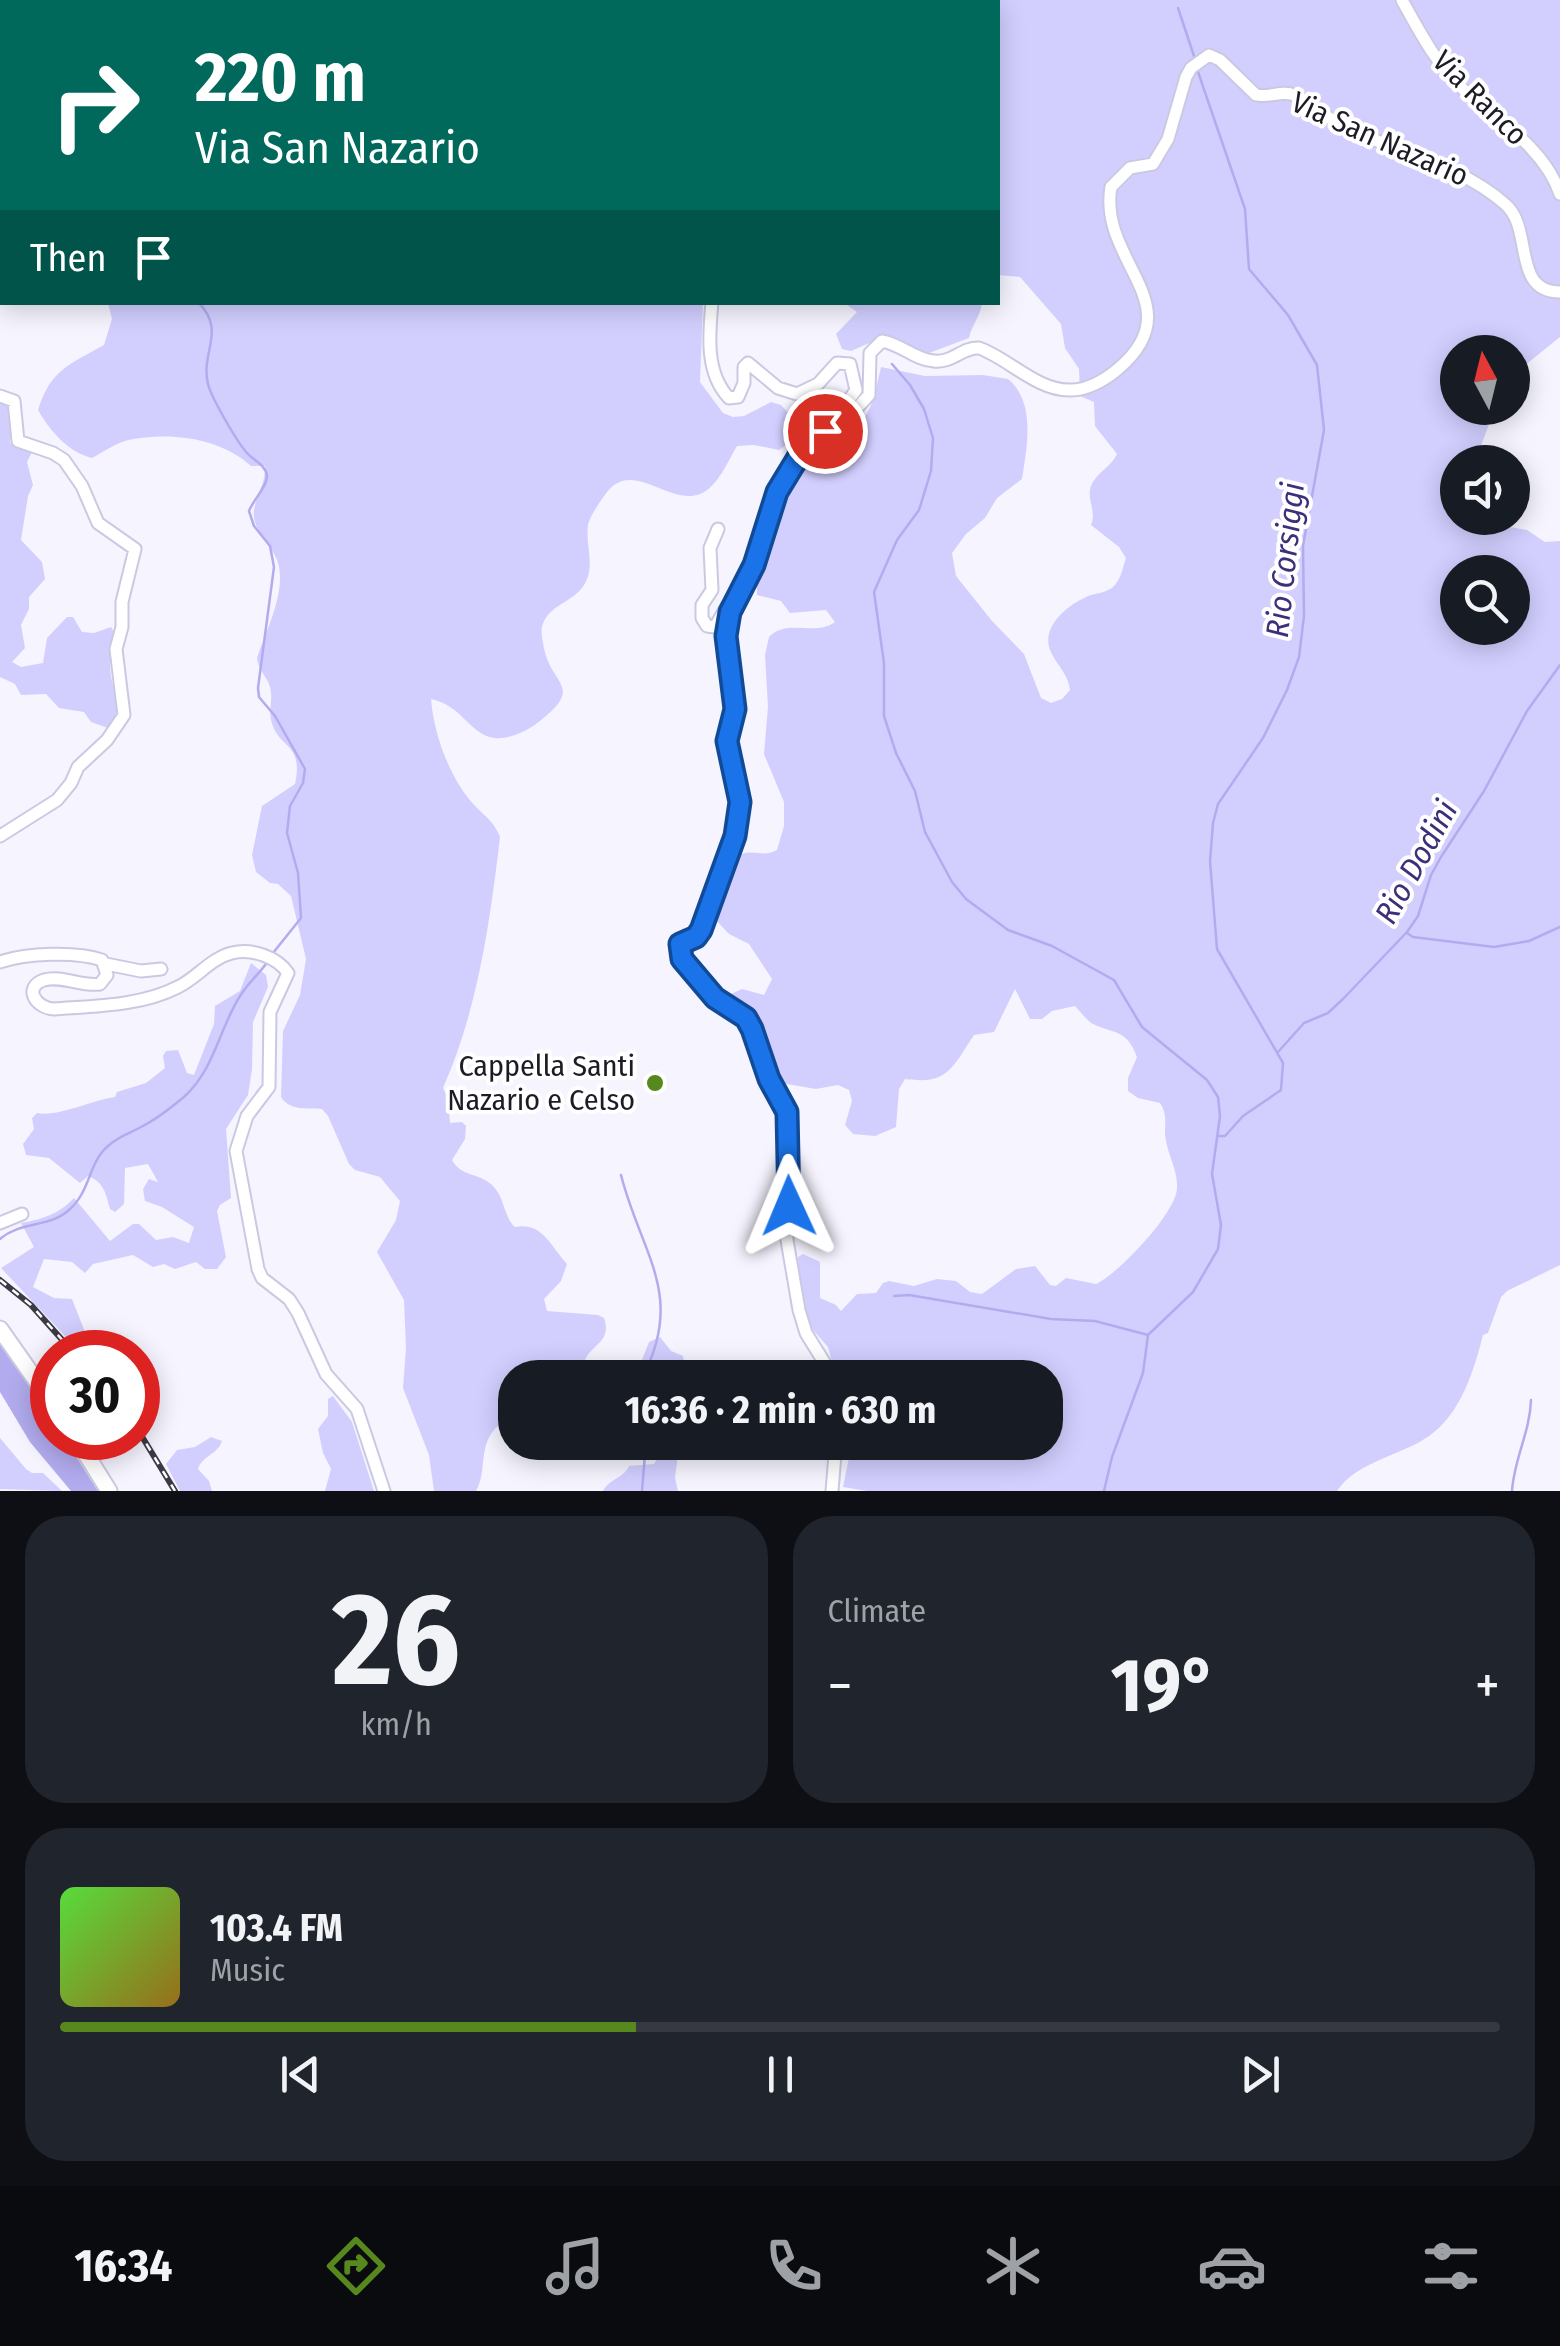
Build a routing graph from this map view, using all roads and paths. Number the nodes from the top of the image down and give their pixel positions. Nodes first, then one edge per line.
1 (1402, 0) edge
2 (1560, 194) edge
3 (1560, 292) edge
4 (712, 305) edge
5 (0, 396) edge
6 (825, 431) junction
7 (718, 529) dead end
8 (744, 582) junction
9 (0, 836) edge
10 (0, 962) edge
11 (106, 964) junction
12 (161, 969) dead end
13 (22, 1214) dead end
14 (0, 1222) edge
15 (0, 1330) edge
16 (823, 1360) edge
17 (30, 1373) edge
18 (90, 1460) edge
19 (836, 1460) edge
20 (384, 1488) edge
21 (110, 1491) edge
22 (832, 1491) edge

1 - 2 street, Via Ranco
3 - 6 street, Via San Nazario
4 - 6 street
5 - 9 street
6 - 8 street, Via San Nazario
7 - 8 street
8 - 16 street, Via San Nazario
10 - 11 street
11 - 12 street
11 - 20 street
13 - 14 street
15 - 17 main road
18 - 21 main road
19 - 22 street

